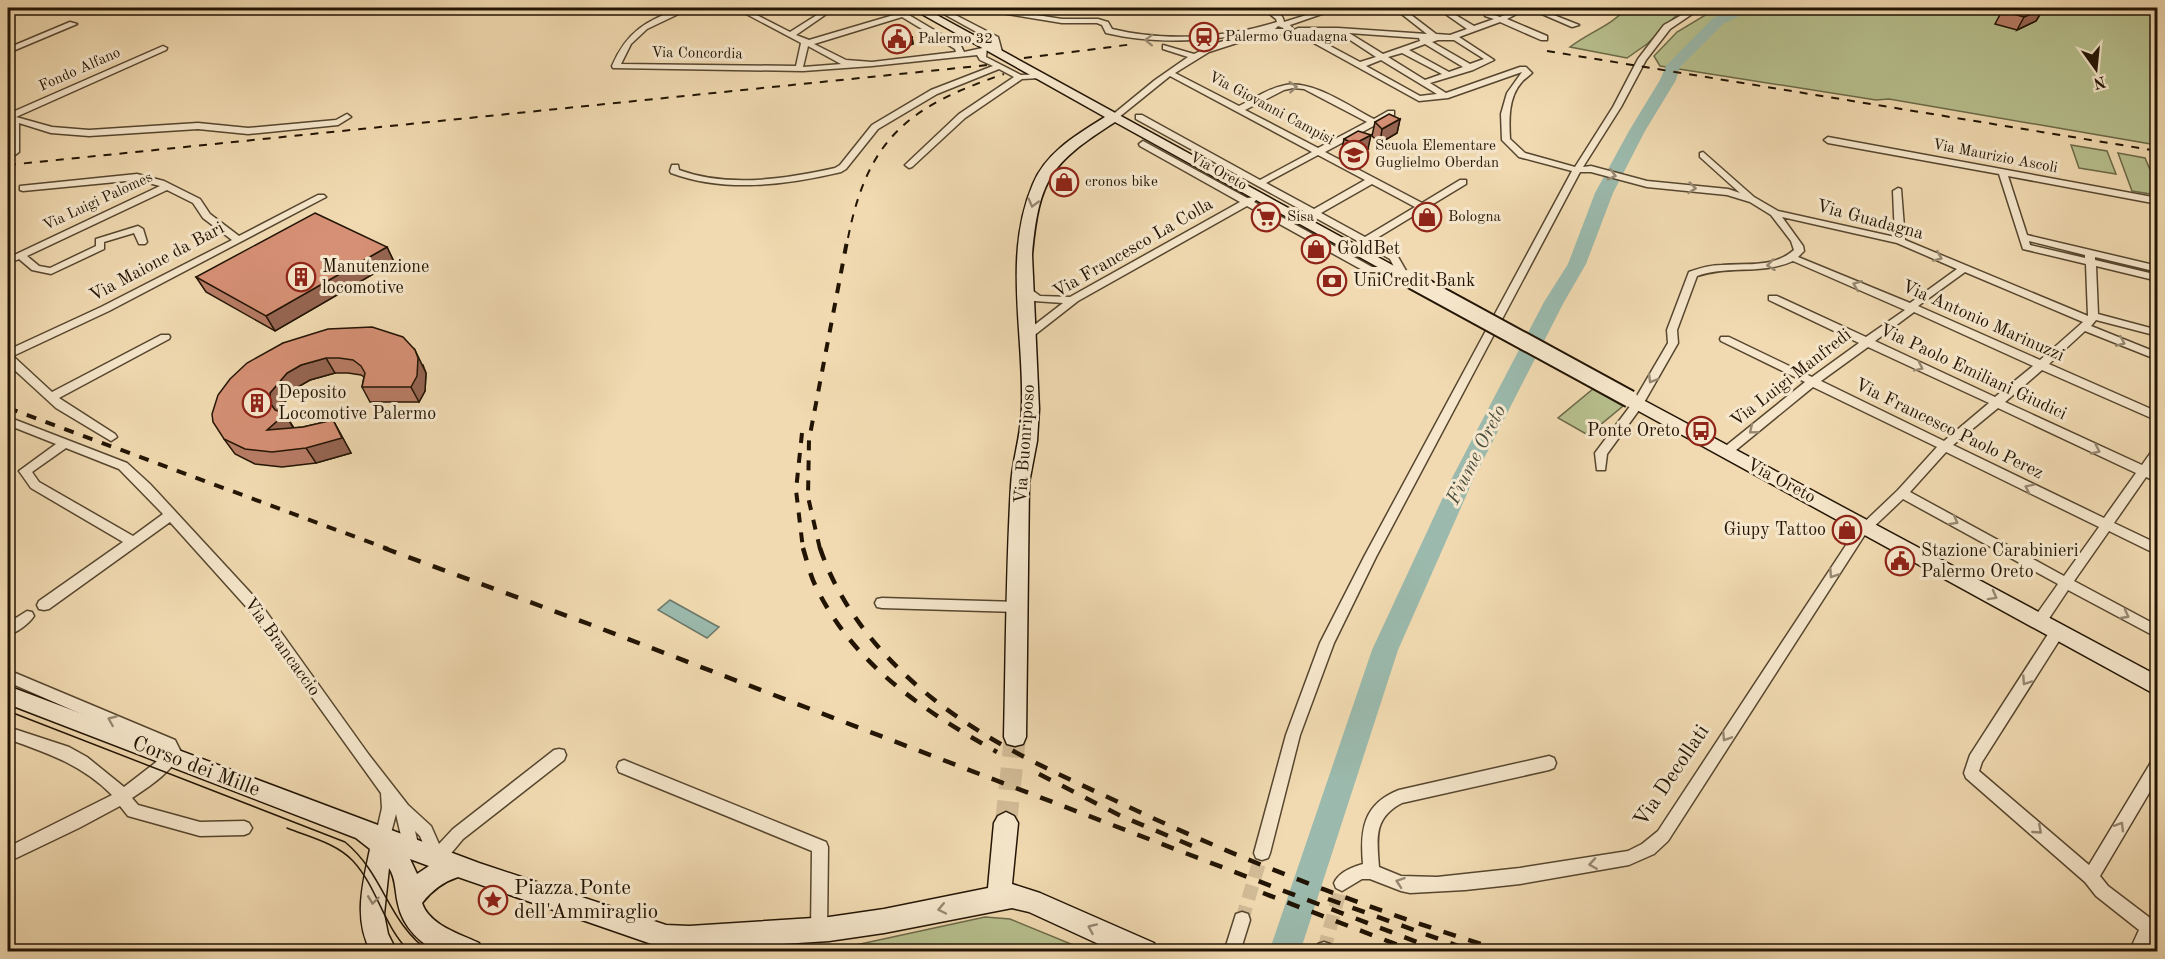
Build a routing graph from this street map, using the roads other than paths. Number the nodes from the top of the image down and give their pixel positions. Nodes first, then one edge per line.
1 (687, 8) edge
2 (738, 8) edge
3 (832, 8) edge
4 (893, 8) edge
5 (923, 8) edge
6 (937, 8) edge
7 (982, 8) edge
8 (1265, 8) edge
9 (1335, 8) edge
10 (1398, 8) edge
11 (1440, 8) edge
12 (1524, 8) edge
13 (1531, 8) edge
14 (1698, 8) edge
15 (903, 14) junction
16 (1488, 14) dead end
17 (1501, 19) junction
18 (73, 24) dead end
19 (1575, 25) dead end
20 (1286, 27) junction
21 (1473, 29) junction
22 (1338, 30) junction
23 (1272, 31) junction
24 (792, 34) junction
25 (1437, 35) junction
26 (1454, 37) junction
27 (1422, 38) junction
28 (1544, 38) dead end
29 (807, 42) junction
30 (1166, 47) dead end
31 (163, 48) dead end
32 (984, 49) junction
33 (1403, 50) junction
34 (8, 51) edge
35 (998, 52) junction
36 (961, 54) junction
37 (1196, 57) junction
38 (1382, 57) junction
39 (872, 64) junction
40 (1360, 65) junction
41 (1000, 66) junction
42 (1470, 68) junction
43 (799, 69) junction
44 (1170, 73) junction
45 (1449, 75) junction
46 (1041, 76) junction
47 (1020, 77) junction
48 (1424, 83) junction
49 (1445, 96) junction
50 (1087, 101) junction
51 (1240, 109) junction
52 (1391, 113) edge
53 (1115, 116) junction
54 (347, 117) dead end
55 (1139, 117) dead end
56 (11, 118) edge
57 (1373, 122) junction
58 (1096, 129) junction
59 (1828, 140) dead end
60 (1143, 144) dead end
61 (15, 152) dead end
62 (1319, 152) junction
63 (1703, 155) dead end
64 (1188, 156) junction
65 (909, 165) dead end
66 (675, 167) dead end
67 (1577, 170) junction
68 (2002, 171) junction
69 (1370, 181) junction
70 (1463, 182) dead end
71 (168, 186) junction
72 (23, 188) dead end
73 (1898, 191) dead end
74 (1255, 193) junction
75 (321, 197) dead end
76 (1753, 200) junction
77 (2157, 201) edge
78 (1422, 207) junction
79 (1775, 213) junction
80 (1308, 216) junction
81 (237, 239) junction
82 (1365, 241) junction
83 (1900, 241) junction
84 (142, 242) dead end
85 (20, 255) junction
86 (2090, 257) junction
87 (1793, 258) junction
88 (8, 261) edge
89 (1964, 268) junction
90 (2157, 269) edge
91 (1402, 275) junction
92 (2157, 278) edge
93 (1024, 290) junction
94 (1773, 298) dead end
95 (1074, 299) junction
96 (1911, 307) junction
97 (1052, 315) junction
98 (2089, 321) junction
99 (2157, 333) edge
100 (1028, 335) junction
101 (165, 337) dead end
102 (1725, 339) dead end
103 (1867, 342) junction
104 (8, 356) edge
105 (2157, 357) edge
106 (2042, 365) junction
107 (1812, 382) junction
108 (52, 398) junction
109 (1634, 401) junction
110 (1996, 404) junction
111 (2157, 417) edge
112 (8, 421) edge
113 (111, 437) dead end
114 (64, 444) junction
115 (1944, 447) junction
116 (2157, 451) edge
117 (1726, 452) junction
118 (1601, 467) dead end
119 (2143, 472) junction
120 (2157, 478) edge
121 (1902, 492) junction
122 (171, 515) junction
123 (2106, 525) junction
124 (1868, 528) junction
125 (133, 542) junction
126 (2157, 550) edge
127 (2066, 583) junction
128 (882, 603) dead end
129 (44, 604) dead end
130 (1019, 607) junction
131 (27, 616) dead end
132 (2039, 622) junction
133 (8, 630) edge
134 (2057, 632) junction
135 (2157, 633) edge
136 (8, 676) edge
137 (2157, 687) edge
138 (8, 695) edge
139 (8, 733) edge
140 (1015, 737) tunnel mouth
141 (559, 755) dead end
142 (170, 758) junction
143 (1549, 763) dead end
144 (2157, 764) edge
145 (624, 767) dead end
146 (388, 792) junction
147 (123, 796) junction
148 (403, 810) junction
149 (1006, 823) tunnel mouth
150 (244, 828) dead end
151 (376, 838) junction
152 (411, 848) junction
153 (1262, 853) tunnel mouth
154 (8, 855) edge
155 (448, 862) junction
156 (1372, 872) junction
157 (2091, 877) junction
158 (1342, 883) dead end
159 (999, 897) junction
160 (409, 901) junction
161 (1242, 920) tunnel mouth
162 (819, 930) junction
163 (2153, 932) edge
164 (385, 951) edge
165 (470, 951) edge
166 (1145, 951) edge
167 (1232, 951) edge
168 (2137, 951) edge

1 - 43 street, Via Concordia
2 - 24 street
3 - 24 street
4 - 15 street
5 - 32 street, Via Oreto
6 - 35 street, Via Oreto
23 -> 7 street
8 - 20 street
9 - 20 street
10 - 25 street
11 - 21 street
12 - 17 street
13 - 19 street
14 - 67 street
15 - 29 street
15 - 36 street
16 - 17 street
17 - 21 street
17 - 28 street
18 - 34 street
20 - 22 street
20 - 23 street
20 - 40 street
21 - 26 street
22 - 27 street
22 - 38 street
23 - 37 street
24 - 29 street
25 - 26 street
25 - 27 street
26 - 42 street
27 - 33 street
27 - 42 street
29 - 39 street
29 - 43 street
30 - 37 street
31 - 56 street, Fondo Alfano
32 - 35 street, Via Oreto
32 - 36 street
32 - 41 street, Via Oreto
33 - 38 street
33 - 45 street
35 - 46 street, Via Oreto
36 - 39 street
37 - 44 street
38 - 40 street
38 - 48 street
39 - 43 street, Via Concordia
40 - 49 street
41 - 47 street, Via Oreto
41 - 66 street
42 - 45 street
44 - 51 street, Via Giovanni Campisi
44 - 53 street
45 - 48 street
46 - 47 street
46 - 50 street, Via Oreto
47 - 65 street
48 - 49 street
49 - 67 street
50 - 53 street, Via Oreto
50 - 58 street
51 -> 57 street
51 - 62 street, Via Giovanni Campisi
52 - 57 street, Via Francesco La Colla
53 - 58 street, Via Buonriposo
53 - 64 street, Via Oreto
54 - 56 street
55 - 64 street, Via Oreto
56 - 61 street
57 - 62 street, Via Francesco La Colla
58 -> 93 street, Via Buonriposo
59 - 68 street, Via Maurizio Ascoli
60 - 64 street, Via Oreto
62 - 69 street, Via Giovanni Campisi
62 - 74 street, Via Francesco La Colla
63 - 76 street
64 - 74 street, Via Oreto
67 -> 76 street, Via Guadagna
67 - 153 street
68 - 77 street, Via Maurizio Ascoli
68 - 86 street
69 - 78 street, Via Giovanni Campisi
69 - 80 street
70 - 78 street
71 - 72 street
71 - 81 street
71 - 85 street, Via Luigi Palomes
73 - 83 street
74 - 80 street, Via Oreto
74 - 91 street, Via Oreto
74 - 95 street, Via Francesco La Colla
75 - 81 street, Via Maione da Bari
76 - 79 street, Via Guadagna
78 - 82 street
79 - 83 street, Via Guadagna
79 - 87 street
80 - 82 street, Via Oreto
80 - 91 street, Via Oreto
81 - 104 street, Via Maione da Bari
82 - 91 street, Via Oreto
83 -> 89 street, Via Guadagna
84 - 85 street
85 - 88 street, Via Luigi Palomes
86 - 90 street
86 - 92 street
86 - 98 street
96 -> 87 street, Via Antonio Marinuzzi
87 -> 109 street
89 - 96 street, Via Luigi Manfredi
89 - 98 street, Via Guadagna
91 - 109 street, Via Oreto, bridge
93 - 95 street
93 - 97 street
93 - 100 street, Via Buonriposo
94 - 103 street, Via Paolo Emiliani Giudici
95 - 97 street, Via Francesco La Colla
96 - 103 street, Via Luigi Manfredi
96 - 106 street, Via Antonio Marinuzzi
97 - 100 street, Via Francesco La Colla
98 - 99 street
98 -> 105 street
98 - 106 street, Via Decollati
100 - 130 street, Via Buonriposo
101 - 108 street
102 - 107 street, Via Francesco Paolo Perez
103 - 107 street, Via Luigi Manfredi
103 -> 110 street, Via Paolo Emiliani Giudici
104 - 108 street
106 - 110 street, Via Decollati
106 - 111 street, Via Antonio Marinuzzi
107 - 115 street, Via Francesco Paolo Perez
107 -> 117 street, Via Luigi Manfredi
108 - 113 street
109 - 117 street, Via Oreto
109 - 118 street
110 - 115 street, Via Decollati
110 -> 119 street, Via Paolo Emiliani Giudici
112 - 114 street
114 - 122 street, Via Brancaccio
114 - 125 street
115 - 121 street, Via Decollati
123 -> 115 street, Via Francesco Paolo Perez
116 - 119 street
117 - 124 street, Via Oreto
119 - 120 street, Via Paolo Emiliani Giudici
119 - 123 street
121 - 124 street, Via Decollati
121 -> 127 street
122 - 125 street
122 - 146 street, Via Brancaccio
123 - 126 street, Via Francesco Paolo Perez
123 - 127 street
124 -> 132 street, Via Oreto
124 -> 156 street, Via Decollati
125 - 129 street
127 - 132 street
127 -> 135 street
128 - 130 street
130 - 140 street, Via Buonriposo
131 - 133 street
132 - 134 street, Via Oreto
134 - 137 street, Via Oreto
134 -> 157 street
142 -> 136 street
138 - 142 street, Corso dei Mille
139 - 147 street
141 - 155 street
142 - 147 street
142 - 151 street, Corso dei Mille
143 - 156 street
157 -> 144 street
145 - 162 street
146 - 148 street, Via Brancaccio
146 - 151 street
147 - 150 street
147 - 154 street
148 - 152 street, Via Brancaccio
148 - 155 street
149 - 159 street
151 - 152 street
151 - 160 street, Corso dei Mille
151 -> 164 street
152 - 155 street
155 - 160 street
155 - 162 street
156 - 158 street
157 - 163 street
159 -> 162 street
166 -> 159 street
160 - 165 street, Corso dei Mille
161 - 167 street
163 - 168 street

